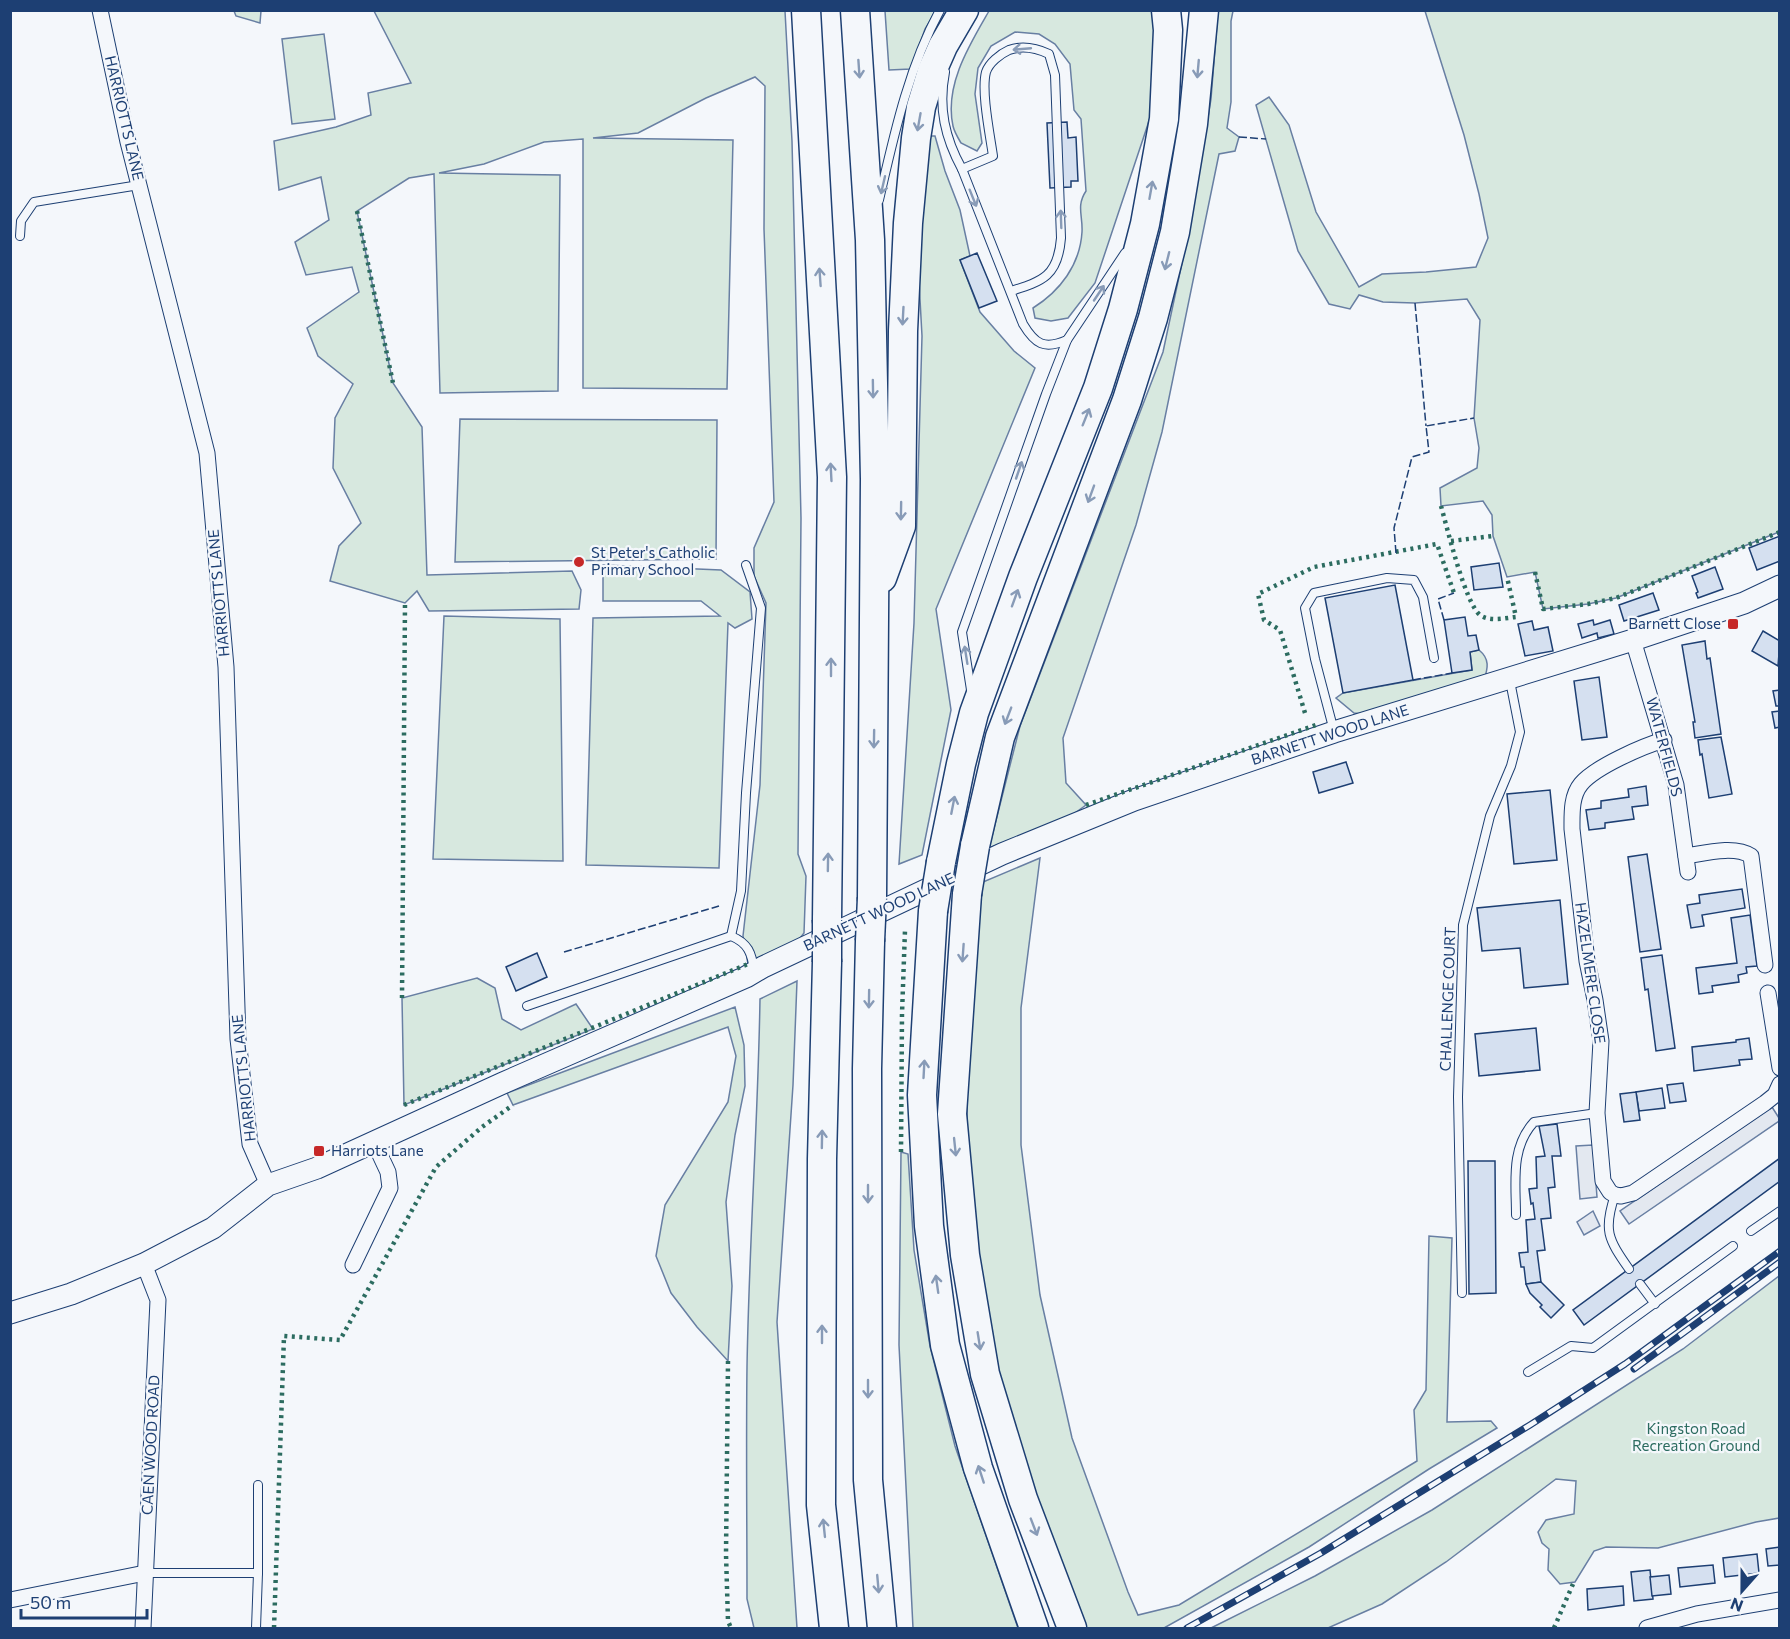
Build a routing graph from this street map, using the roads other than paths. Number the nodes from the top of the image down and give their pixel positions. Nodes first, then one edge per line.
1 (99, 10) edge
2 (806, 10) edge
3 (855, 10) edge
4 (1166, 10) edge
5 (1204, 10) edge
6 (954, 14) edge
7 (949, 54) dead end
8 (947, 65) dead end
9 (962, 170) junction
10 (140, 185) junction
11 (1145, 224) junction
12 (20, 236) dead end
13 (870, 240) junction
14 (1011, 291) junction
15 (1066, 340) junction
16 (746, 565) dead end
17 (1779, 586) edge
18 (876, 597) junction
19 (1633, 640) junction
20 (1434, 658) dead end
21 (1509, 679) junction
22 (974, 713) junction
23 (1334, 732) junction
24 (1664, 740) junction
25 (1686, 856) junction
26 (1688, 872) dead end
27 (731, 936) junction
28 (1765, 964) dead end
29 (754, 972) junction
30 (1768, 993) dead end
31 (527, 1006) dead end
32 (1779, 1068) edge
33 (1779, 1085) edge
34 (1597, 1113) junction
35 (375, 1142) junction
36 (268, 1185) junction
37 (1615, 1195) junction
38 (1779, 1211) edge
39 (1516, 1215) dead end
40 (1751, 1231) dead end
41 (1733, 1246) dead end
42 (144, 1264) junction
43 (353, 1265) dead end
44 (1629, 1269) dead end
45 (1640, 1284) dead end
46 (1462, 1293) dead end
47 (1655, 1304) junction
48 (10, 1313) edge
49 (1528, 1372) dead end
50 (258, 1485) dead end
51 (145, 1573) junction
52 (258, 1573) junction
53 (10, 1600) edge
54 (1779, 1600) edge
55 (1070, 1624) edge
56 (143, 1629) edge
57 (256, 1629) edge
58 (834, 1629) edge
59 (882, 1629) edge
60 (1034, 1629) edge
61 (1647, 1629) edge

1 - 10 street, HARRIOTTS LANE
58 -> 2 highway, bridge
3 -> 13 highway
11 -> 4 highway
5 -> 55 highway, bridge
6 - 7 lane
6 -> 13 lane
6 -> 18 highway
8 - 9 lane
9 -> 14 lane
14 -> 9 lane
10 - 12 lane
10 - 36 street, HARRIOTTS LANE
15 -> 11 lane
22 -> 11 highway
13 -> 18 highway
14 - 15 lane
22 -> 15 lane
16 - 27 lane
17 - 19 street, BARNETT WOOD LANE
18 -> 59 highway, bridge
19 - 21 street, BARNETT WOOD LANE
19 - 24 street, WATERFIELDS
20 - 23 lane
21 - 23 street, BARNETT WOOD LANE
21 - 46 lane, CHALLENGE COURT
60 -> 22 highway, bridge
23 - 29 street, BARNETT WOOD LANE
24 - 25 street, WATERFIELDS
24 - 34 street, HAZELMERE CLOSE
25 - 26 street, WATERFIELDS
25 - 28 street
27 - 29 lane
27 - 31 lane
29 - 35 street, BARNETT WOOD LANE
30 - 32 street
33 - 37 street
34 - 37 street, HAZELMERE CLOSE
34 - 39 lane
35 - 36 street, BARNETT WOOD LANE
35 - 43 street
36 - 42 street, BARNETT WOOD LANE
37 - 44 lane
38 - 40 lane
41 - 47 lane
42 - 48 street, BARNETT WOOD LANE
42 - 51 street, CAEN WOOD ROAD
45 - 47 lane
47 - 49 lane
50 - 52 lane
51 - 52 lane
51 - 53 street
51 - 56 street, CAEN WOOD ROAD
52 - 57 lane
54 - 61 street

